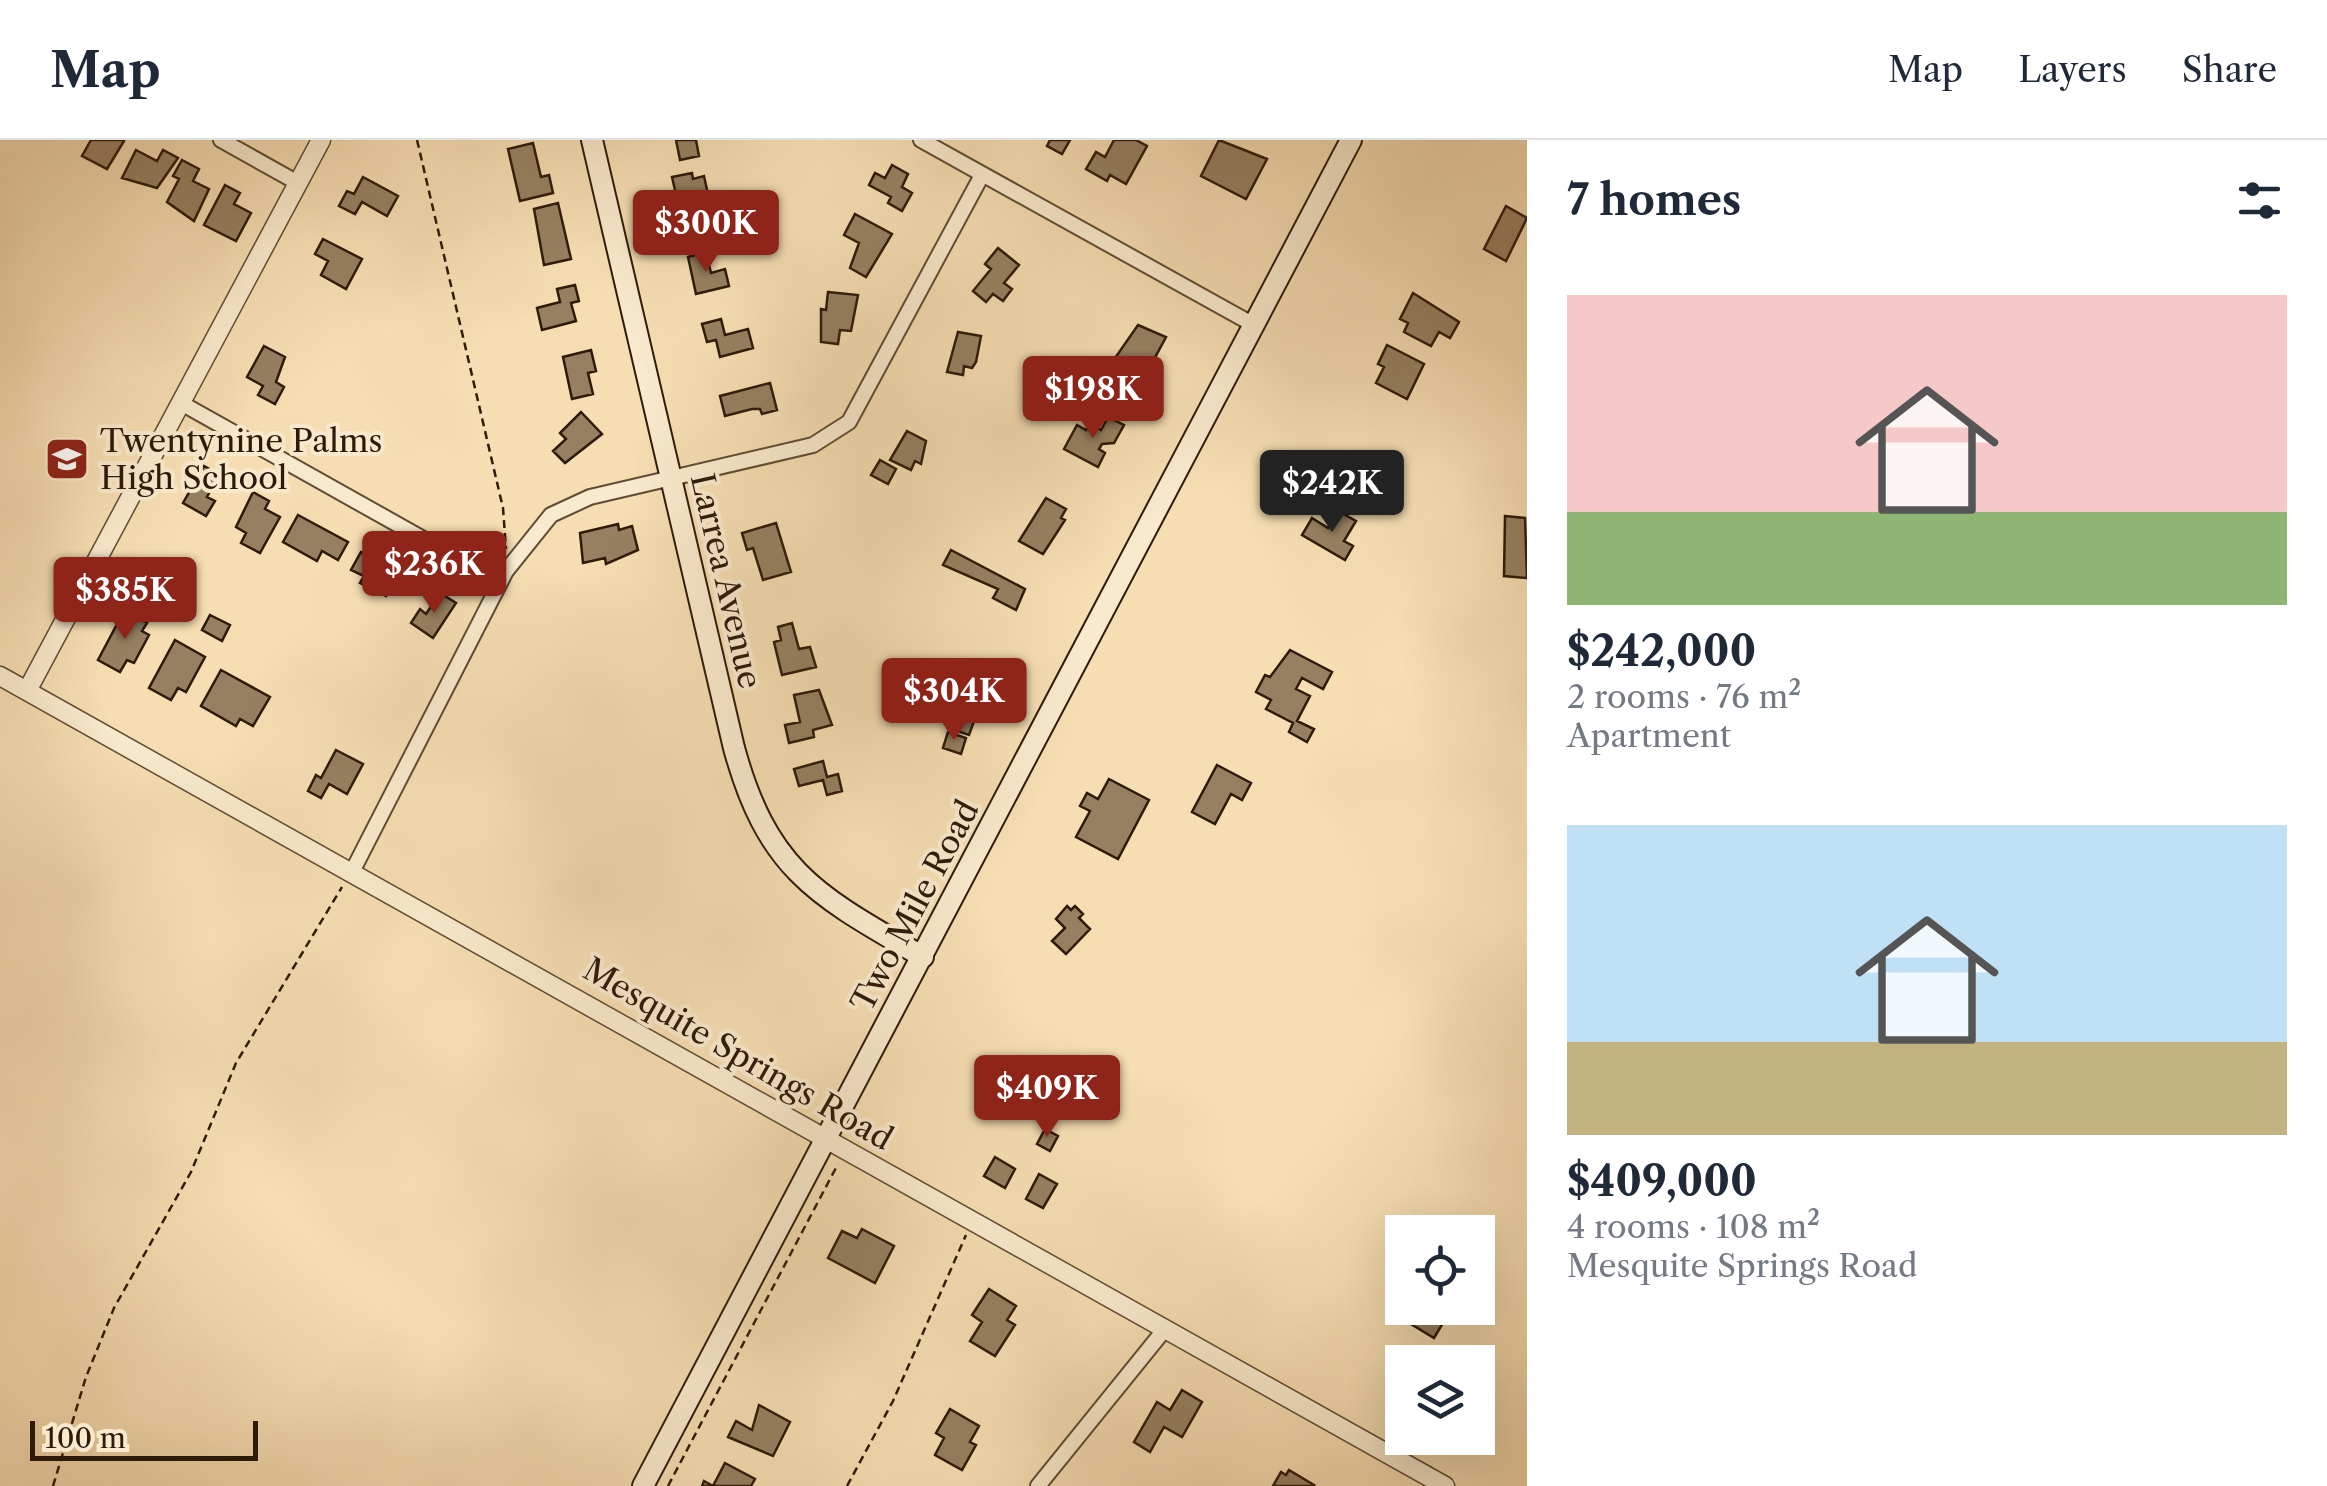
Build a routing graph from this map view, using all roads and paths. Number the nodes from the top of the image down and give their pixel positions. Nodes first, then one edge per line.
1 (221, 140) edge
2 (321, 140) edge
3 (417, 140) edge
4 (592, 140) edge
5 (921, 140) edge
6 (1352, 140) edge
7 (982, 175) junction
8 (298, 182) junction
9 (1254, 324) junction
10 (182, 403) junction
11 (672, 480) junction
12 (503, 577) junction
13 (0, 676) edge
14 (27, 691) junction
15 (353, 870) junction
16 (923, 957) junction
17 (825, 1138) junction
18 (846, 1150) junction
19 (973, 1221) junction
20 (1165, 1329) junction
21 (1422, 1481) edge
22 (53, 1486) edge
23 (643, 1486) edge
24 (668, 1486) edge
25 (846, 1486) edge
26 (1038, 1486) edge
27 (1446, 1486) edge

1 - 8 street
2 - 8 street
3 - 12 path
4 - 11 main road, Larrea Avenue
5 - 7 street
6 - 9 main road, Two Mile Road
7 - 9 street
7 - 11 street
8 - 10 street
9 - 16 main road, Two Mile Road
10 - 12 street
10 - 14 street
11 - 12 street
11 - 16 main road, Larrea Avenue
12 - 15 street
13 - 14 street, Mesquite Springs Road
14 - 15 street, Mesquite Springs Road
15 - 17 street, Mesquite Springs Road
15 - 22 path
16 - 17 main road, Two Mile Road
17 - 18 street, Mesquite Springs Road
17 - 23 main road, Two Mile Road
18 - 19 street, Mesquite Springs Road
18 - 24 path
19 - 20 street, Mesquite Springs Road
19 - 25 path
20 - 21 street, Mesquite Springs Road
20 - 26 street
21 - 27 street, Mesquite Springs Road

